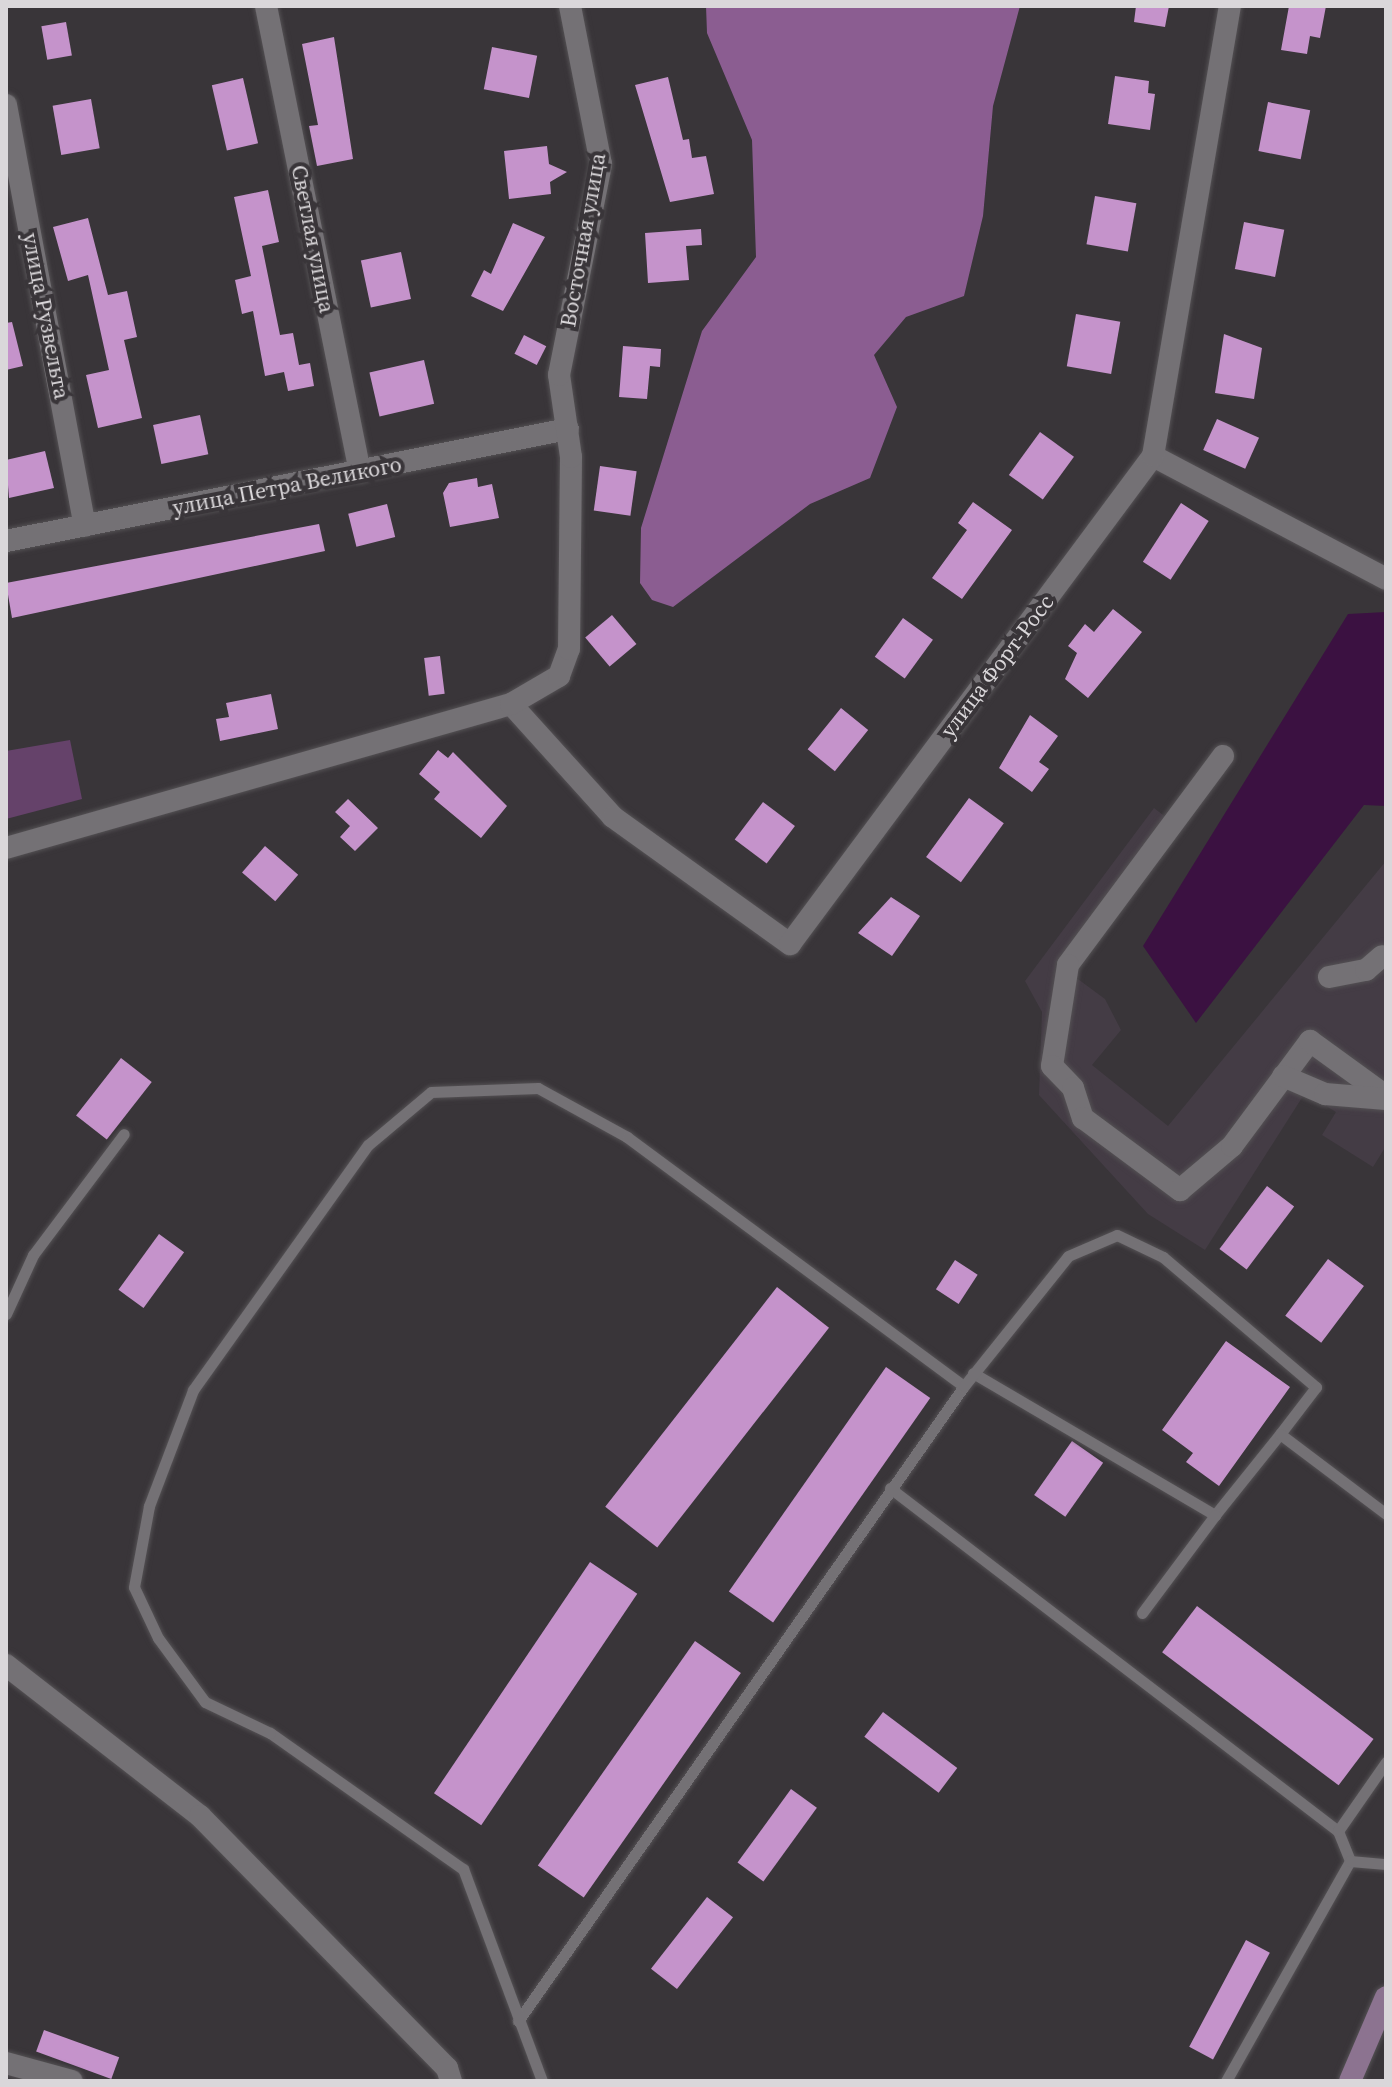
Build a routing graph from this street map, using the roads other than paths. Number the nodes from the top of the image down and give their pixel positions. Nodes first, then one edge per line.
1 (266, 6) edge
2 (570, 6) edge
3 (1230, 6) edge
4 (6, 105) edge
5 (568, 429) junction
6 (1153, 456) junction
7 (360, 472) junction
8 (85, 526) junction
9 (6, 541) edge
10 (1386, 579) edge
11 (511, 704) junction
12 (1223, 756) dead end
13 (6, 848) edge
14 (1385, 957) edge
15 (1329, 977) dead end
16 (1283, 1076) junction
17 (1386, 1097) edge
18 (124, 1134) dead end
19 (6, 1314) edge
20 (973, 1373) junction
21 (964, 1386) junction
22 (1280, 1434) junction
23 (890, 1488) junction
24 (1386, 1514) edge
25 (1215, 1515) junction
26 (1142, 1613) dead end
27 (6, 1665) edge
28 (1386, 1762) edge
29 (1338, 1831) junction
30 (1350, 1861) junction
31 (1386, 1864) edge
32 (1386, 1997) edge
33 (518, 2021) junction
34 (6, 2063) edge
35 (72, 2081) edge
36 (451, 2081) edge
37 (542, 2081) edge
38 (1226, 2081) edge
39 (1350, 2081) edge

1 - 7 street, Светлая улица
2 - 5 street, Восточная улица
3 - 6 street, улица Форт-Росс
4 - 8 street, улица Рузвельта
5 - 7 street, улица Петра Великого
5 - 11 street, Восточная улица
6 - 10 street
6 - 11 street, улица Форт-Росс
7 - 8 street, улица Петра Великого
8 - 9 street, улица Петра Великого
11 - 13 street, Восточная улица
12 - 16 street
14 - 15 street
16 - 17 street
16 - 17 street
18 - 19 lane
20 - 21 lane
20 - 22 lane
20 - 25 lane
21 - 23 lane
21 - 33 lane
22 - 24 lane
22 - 25 lane
23 - 29 lane
23 - 33 lane
25 - 26 lane
27 - 36 street
28 - 29 lane
29 - 30 lane
30 - 31 lane
30 - 38 lane
32 - 39 main road
33 - 37 lane
34 - 35 street

